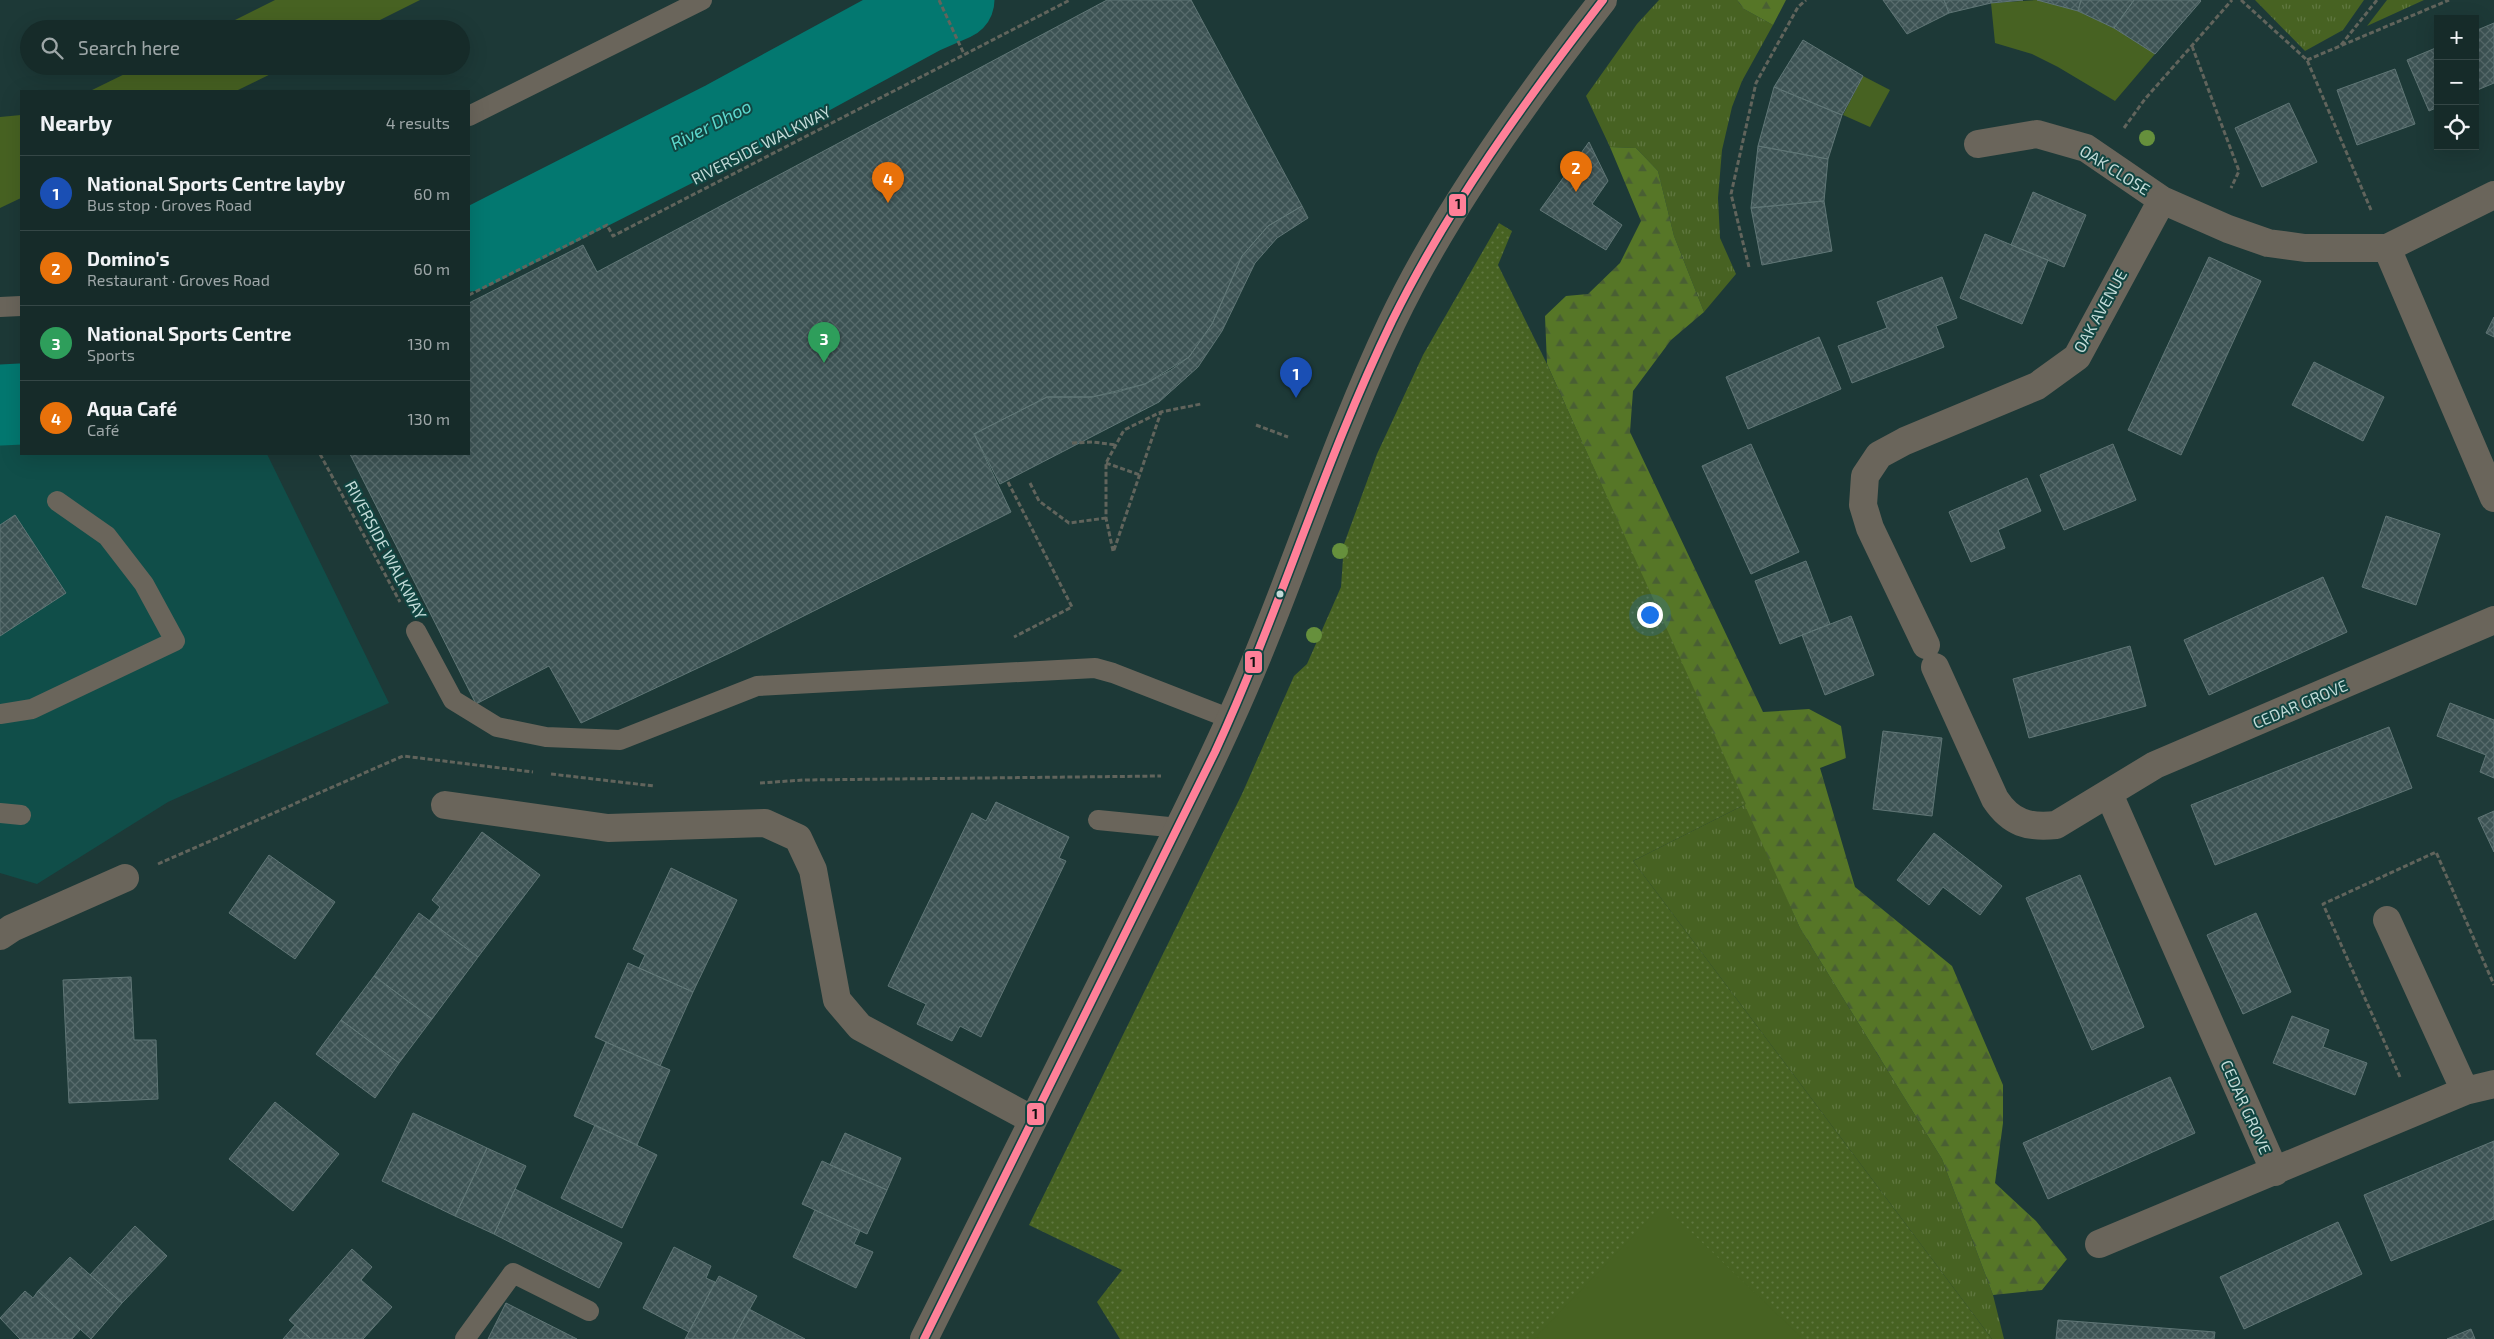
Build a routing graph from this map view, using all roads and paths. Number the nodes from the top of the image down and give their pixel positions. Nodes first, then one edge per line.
1 (702, 0) edge
2 (939, 0) edge
3 (1070, 0) edge
4 (1603, 0) edge
5 (1806, 0) edge
6 (2232, 0) edge
7 (2242, 0) edge
8 (2377, 0) edge
9 (2448, 0) edge
10 (2192, 46) junction
11 (2341, 46) junction
12 (964, 54) junction
13 (2308, 60) junction
14 (470, 116) edge
15 (1978, 144) dead end
16 (2102, 159) junction
17 (2229, 192) dead end
18 (2494, 195) edge
19 (2162, 200) junction
20 (2387, 248) junction
21 (1749, 267) dead end
22 (470, 294) edge
23 (20, 306) edge
24 (0, 307) edge
25 (1201, 404) dead end
26 (1161, 412) junction
27 (1256, 425) dead end
28 (1288, 437) dead end
29 (1072, 443) dead end
30 (1116, 445) junction
31 (321, 455) edge
32 (1106, 463) junction
33 (1140, 475) junction
34 (1008, 482) dead end
35 (1030, 483) dead end
36 (2494, 498) edge
37 (57, 501) dead end
38 (1106, 518) junction
39 (2494, 620) edge
40 (416, 631) joint
41 (1005, 641) dead end
42 (1931, 656) joint
43 (0, 714) edge
44 (1231, 718) junction
45 (2109, 794) junction
46 (445, 805) dead end
47 (0, 813) edge
48 (21, 815) dead end
49 (1098, 820) dead end
50 (1178, 828) junction
51 (125, 878) dead end
52 (2387, 920) dead end
53 (0, 936) edge
54 (2494, 1084) edge
55 (2465, 1091) junction
56 (1033, 1120) junction
57 (2275, 1172) junction
58 (2099, 1244) dead end
59 (589, 1311) dead end
60 (465, 1339) edge
61 (924, 1339) edge

1 - 14 lane
2 - 12 path
3 - 12 path, RIVERSIDE WALKWAY
4 - 44 street
5 - 21 path
6 - 10 path
7 - 13 path
8 - 11 path
9 - 11 path
10 - 16 path
10 - 17 path
11 - 13 path
12 - 22 path, RIVERSIDE WALKWAY
13 - 20 path
15 - 16 street, OAK CLOSE
16 - 19 street, OAK CLOSE
18 - 20 street
19 - 20 street
19 - 42 street, OAK AVENUE
20 - 36 street
23 - 24 lane
25 - 26 path
26 - 30 path
26 - 33 path
27 - 28 path
29 - 30 path
30 - 32 path
31 - 40 path, RIVERSIDE WALKWAY
32 - 33 path
32 - 38 path
33 - 38 path
34 - 41 path
35 - 38 path
37 - 43 lane
39 - 45 street, CEDAR GROVE
40 - 44 lane
42 - 45 street, CEDAR GROVE
44 - 50 street
45 - 57 street, CEDAR GROVE
46 - 56 street
47 - 48 lane
49 - 50 lane
50 - 56 street
51 - 53 street
52 - 55 street
54 - 55 street, CEDAR GROVE
55 - 57 street, CEDAR GROVE
56 - 61 street
57 - 58 street, CEDAR GROVE
59 - 60 lane

